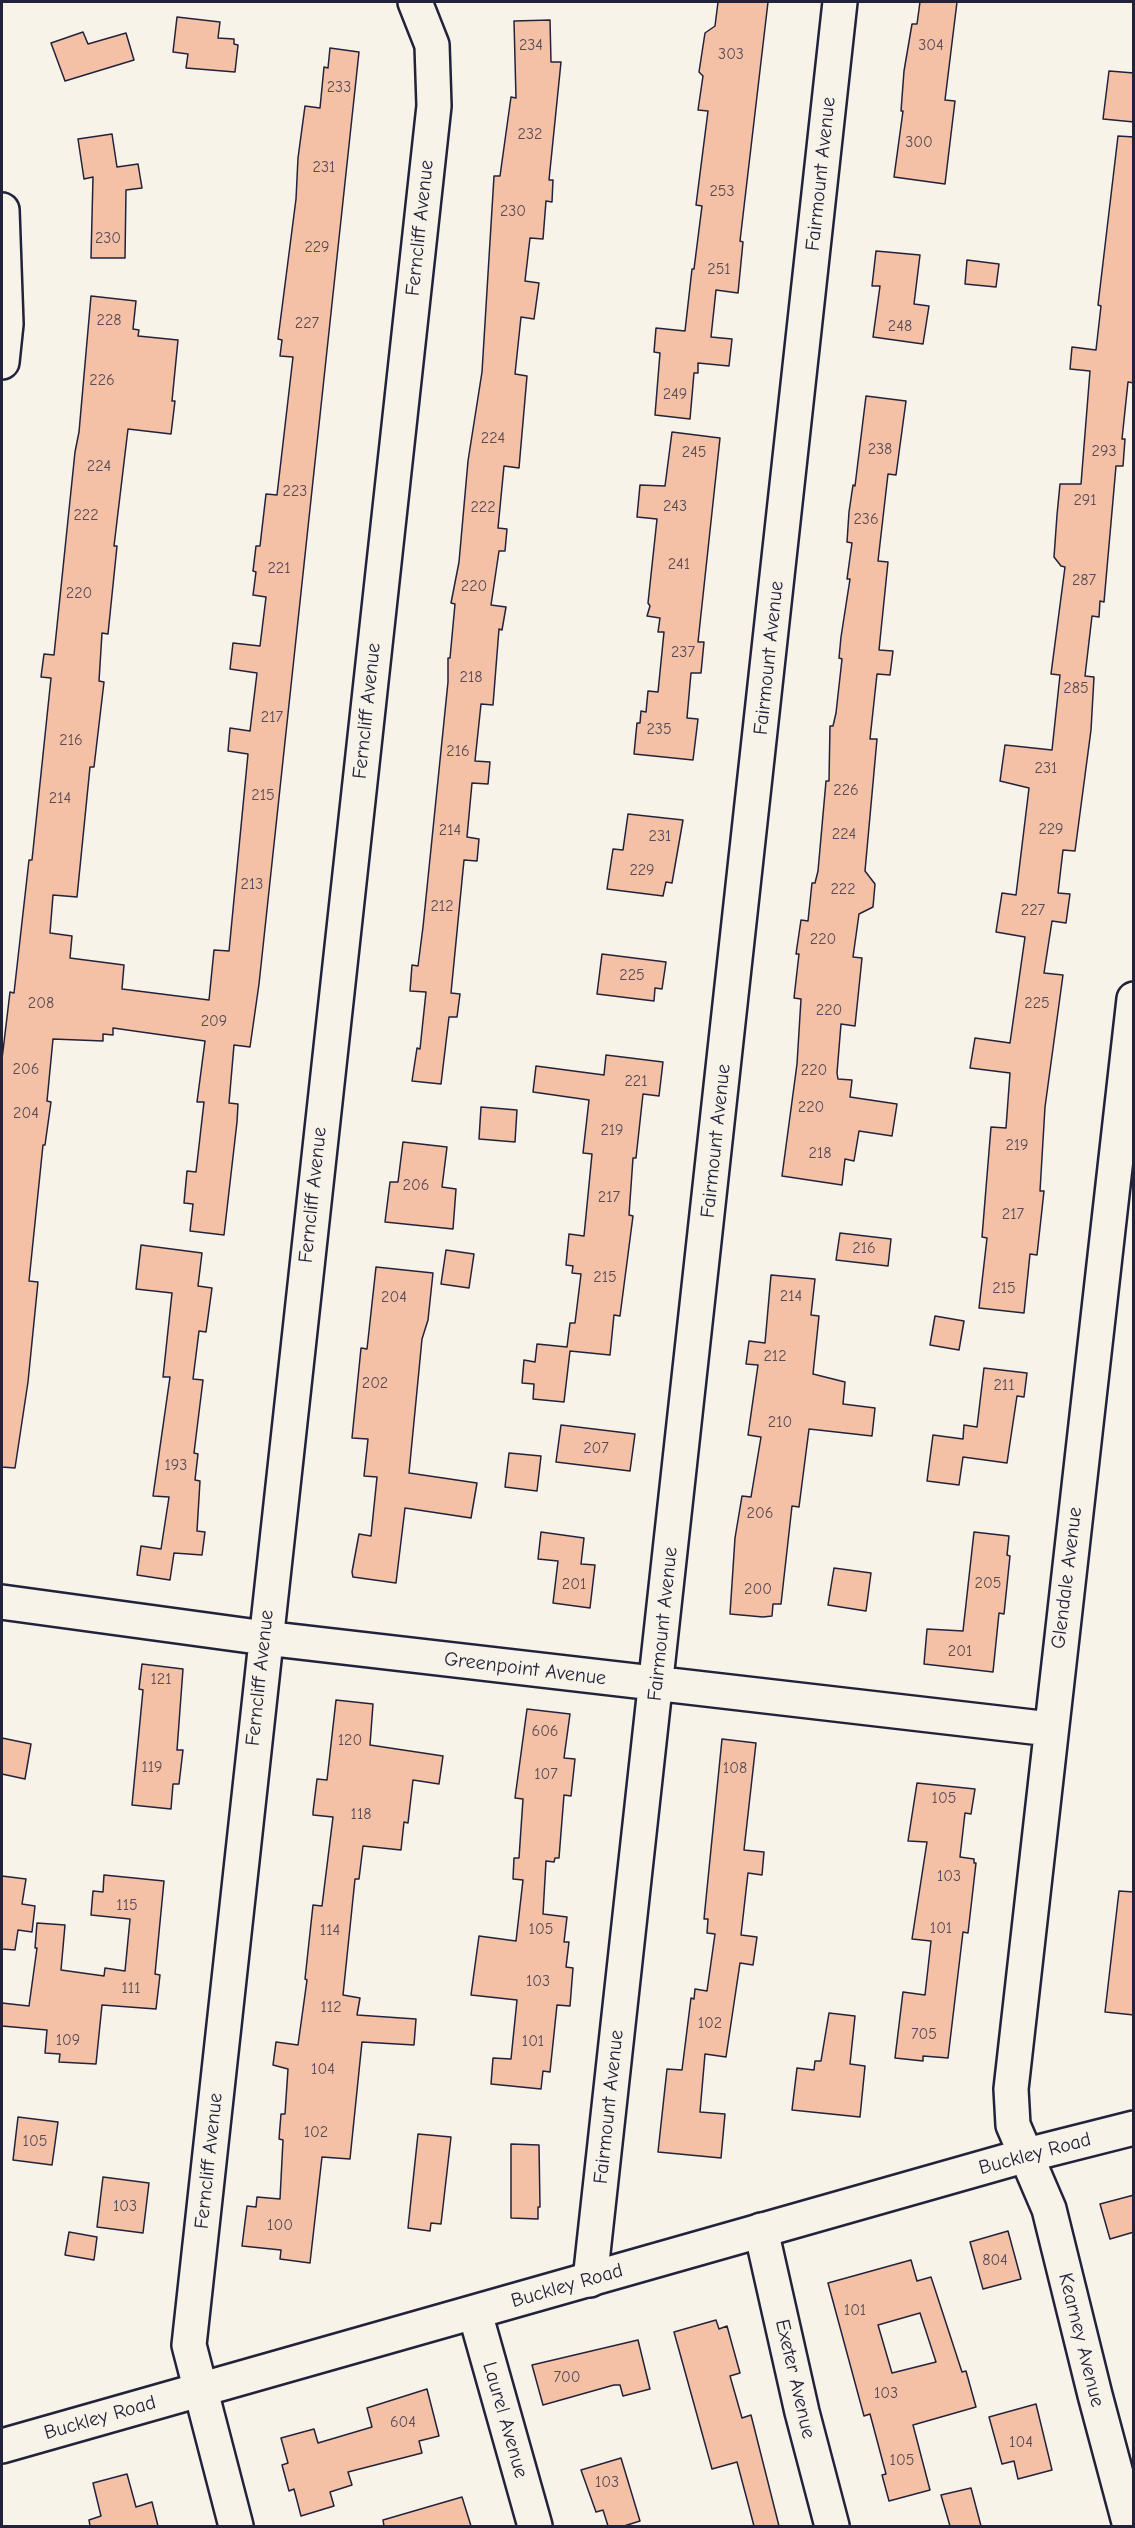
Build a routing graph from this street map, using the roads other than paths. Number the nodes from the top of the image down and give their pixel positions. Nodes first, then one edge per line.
1 (415, 2) edge
2 (840, 2) edge
3 (2, 210) edge
4 (2, 362) edge
5 (1134, 999) edge
6 (2, 1602) edge
7 (264, 1638) junction
8 (656, 1684) junction
9 (1050, 1729) junction
10 (1134, 2128) edge
11 (1027, 2155) junction
12 (761, 2230) junction
13 (590, 2280) junction
14 (475, 2313) junction
15 (199, 2390) junction
16 (2, 2446) edge
17 (236, 2526) edge
18 (535, 2526) edge
19 (832, 2526) edge
20 (1130, 2526) edge

1 - 7 street, Ferncliff Avenue
2 - 8 street, Fairmount Avenue
3 - 4 street
5 - 9 street, Glendale Avenue
6 - 7 street, Greenpoint Avenue
7 - 8 street, Greenpoint Avenue
7 - 15 street, Ferncliff Avenue
8 - 9 street, Greenpoint Avenue
8 - 13 street, Fairmount Avenue
9 - 11 street, Glendale Avenue
10 - 11 street, Buckley Road
11 - 12 street, Buckley Road
11 - 20 street, Kearney Avenue
12 - 13 street, Buckley Road
12 - 19 street, Exeter Avenue
13 - 14 street, Buckley Road
14 - 15 street, Buckley Road
14 - 18 street, Laurel Avenue
15 - 16 street, Buckley Road
15 - 17 street, Ferncliff Avenue

